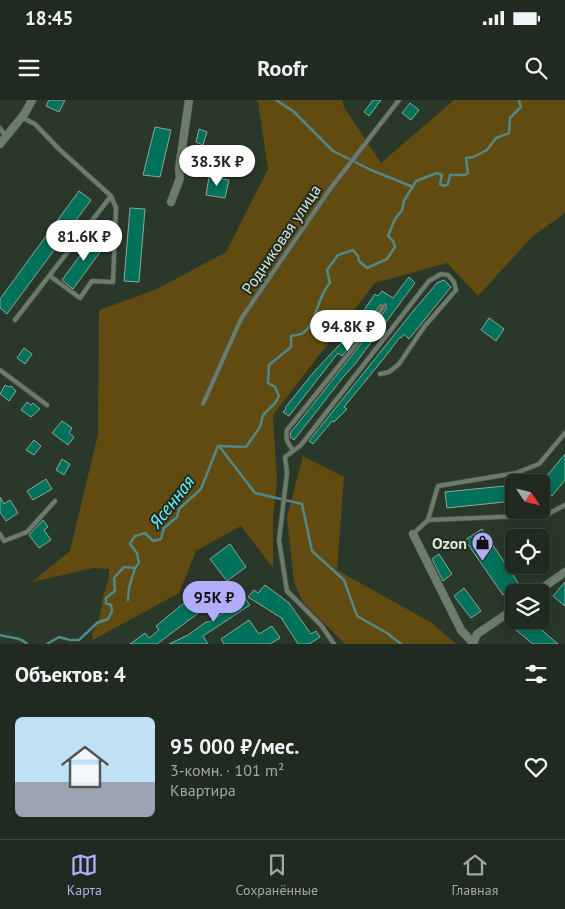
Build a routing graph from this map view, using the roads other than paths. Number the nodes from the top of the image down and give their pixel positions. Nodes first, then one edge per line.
1 (32, 100) edge
2 (189, 100) edge
3 (399, 100) edge
4 (21, 118) junction
5 (0, 128) edge
6 (6, 136) junction
7 (0, 144) edge
8 (111, 196) junction
9 (171, 202) dead end
10 (50, 276) junction
11 (382, 307) dead end
12 (15, 320) dead end
13 (0, 370) edge
14 (380, 374) dead end
15 (204, 404) dead end
16 (46, 405) dead end
17 (565, 433) edge
18 (294, 450) junction
19 (55, 501) dead end
20 (565, 504) edge
21 (428, 520) junction
22 (0, 534) edge
23 (413, 534) joint
24 (565, 572) edge
25 (548, 584) edge
26 (505, 615) edge
27 (334, 644) edge
28 (473, 644) edge

1 - 4 street
2 - 9 street
3 - 15 lane, Родниковая улица
4 - 6 street
4 - 8 lane
5 - 6 lane
6 - 7 street
8 - 10 lane
8 - 10 lane
10 - 12 lane
11 - 18 lane
13 - 16 lane
14 - 18 lane
17 - 21 lane
18 - 27 lane
19 - 22 lane
20 - 21 lane
21 - 23 lane
23 - 28 street
24 - 25 street
26 - 28 street

